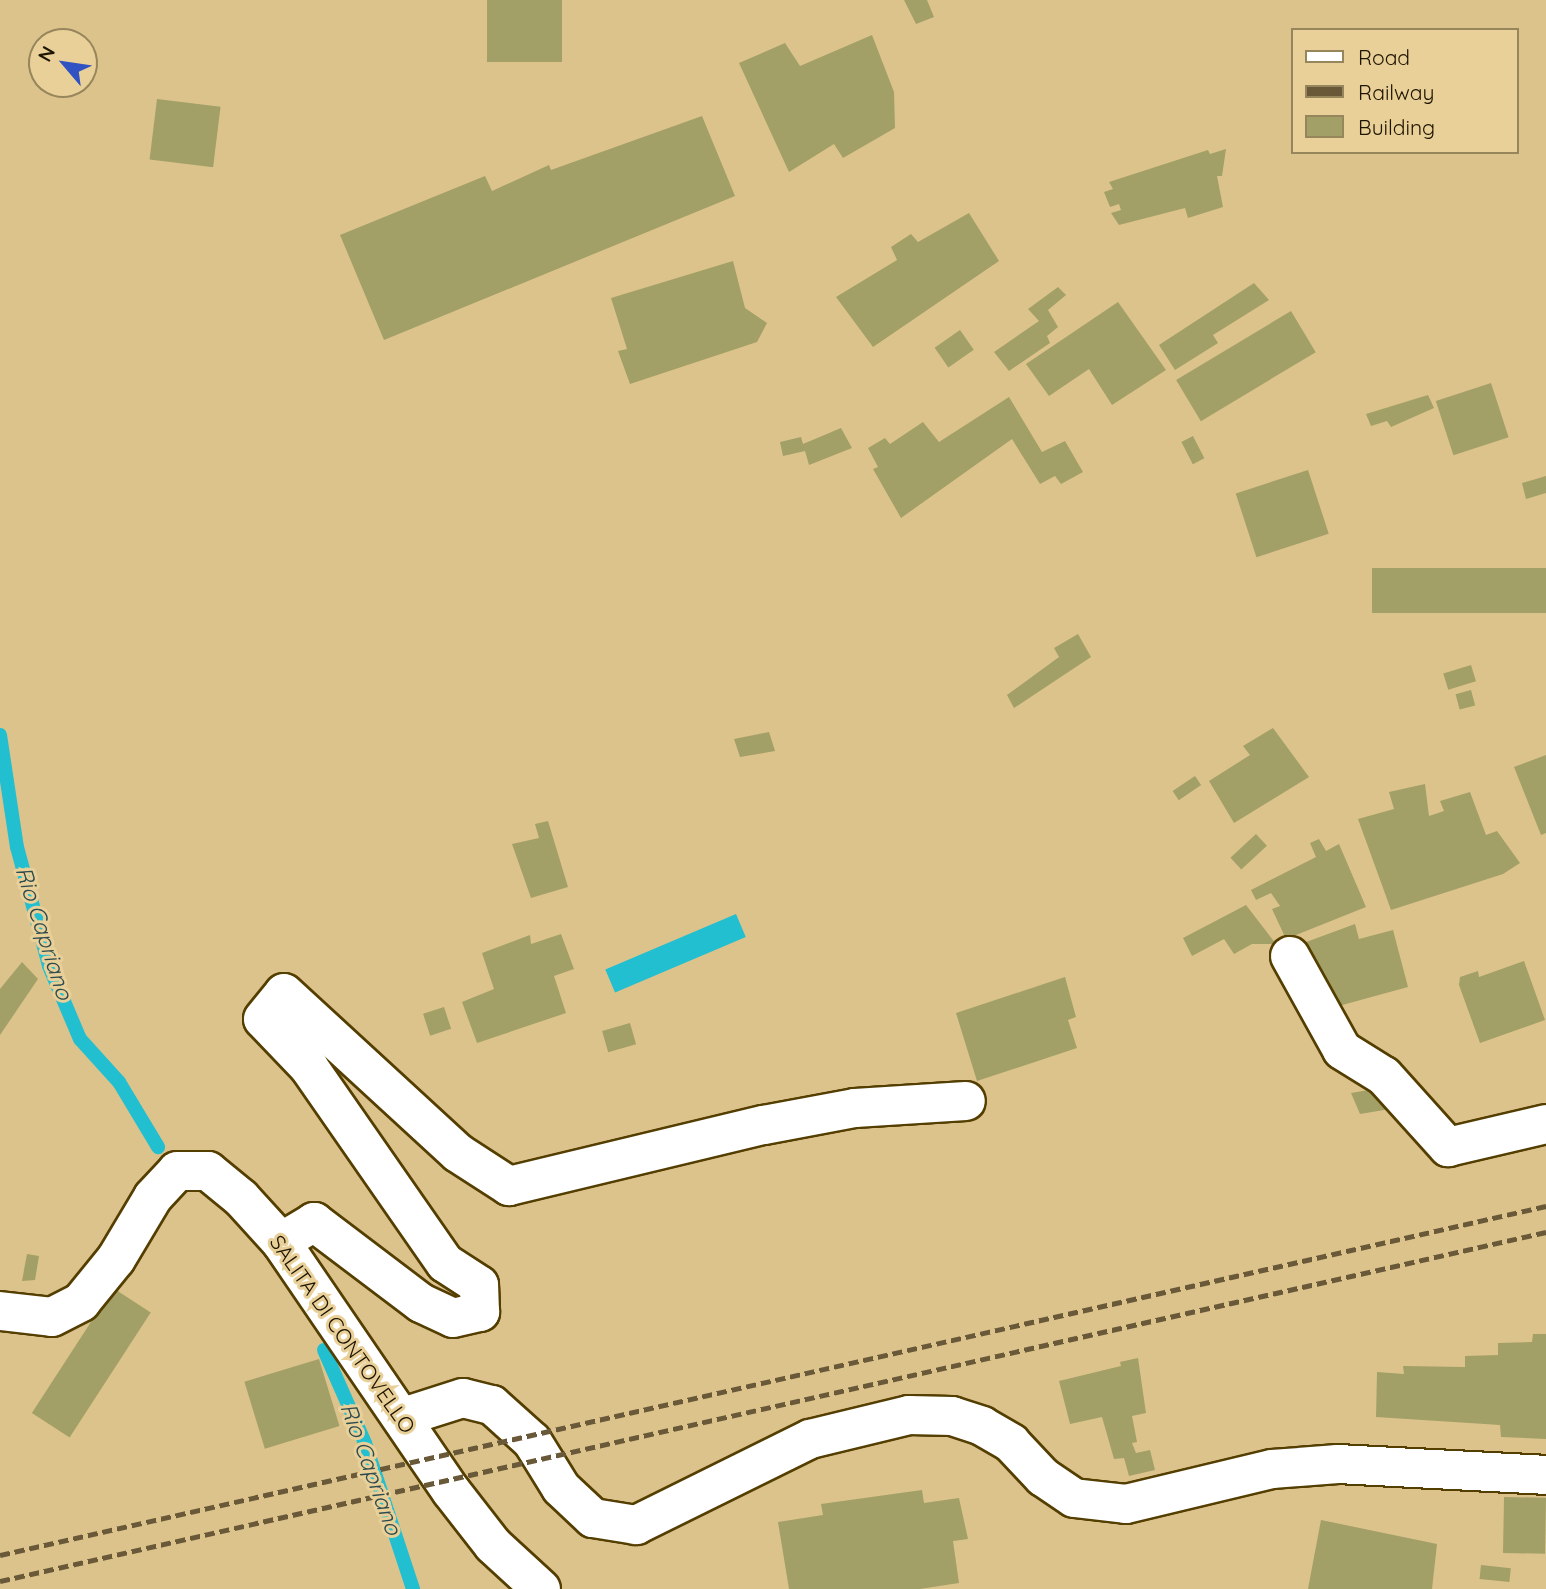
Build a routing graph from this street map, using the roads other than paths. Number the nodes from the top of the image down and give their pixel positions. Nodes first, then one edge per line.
1 (1290, 956) dead end
2 (966, 1101) dead end
3 (1546, 1124) edge
4 (281, 1242) junction
5 (0, 1311) edge
6 (403, 1416) junction
7 (1546, 1475) edge
8 (541, 1589) edge

1 - 3 street
2 - 4 street
4 - 5 street, SALITA DI CONTOVELLO
4 - 6 street, SALITA DI CONTOVELLO
6 - 7 street
6 - 8 street, SALITA DI CONTOVELLO

